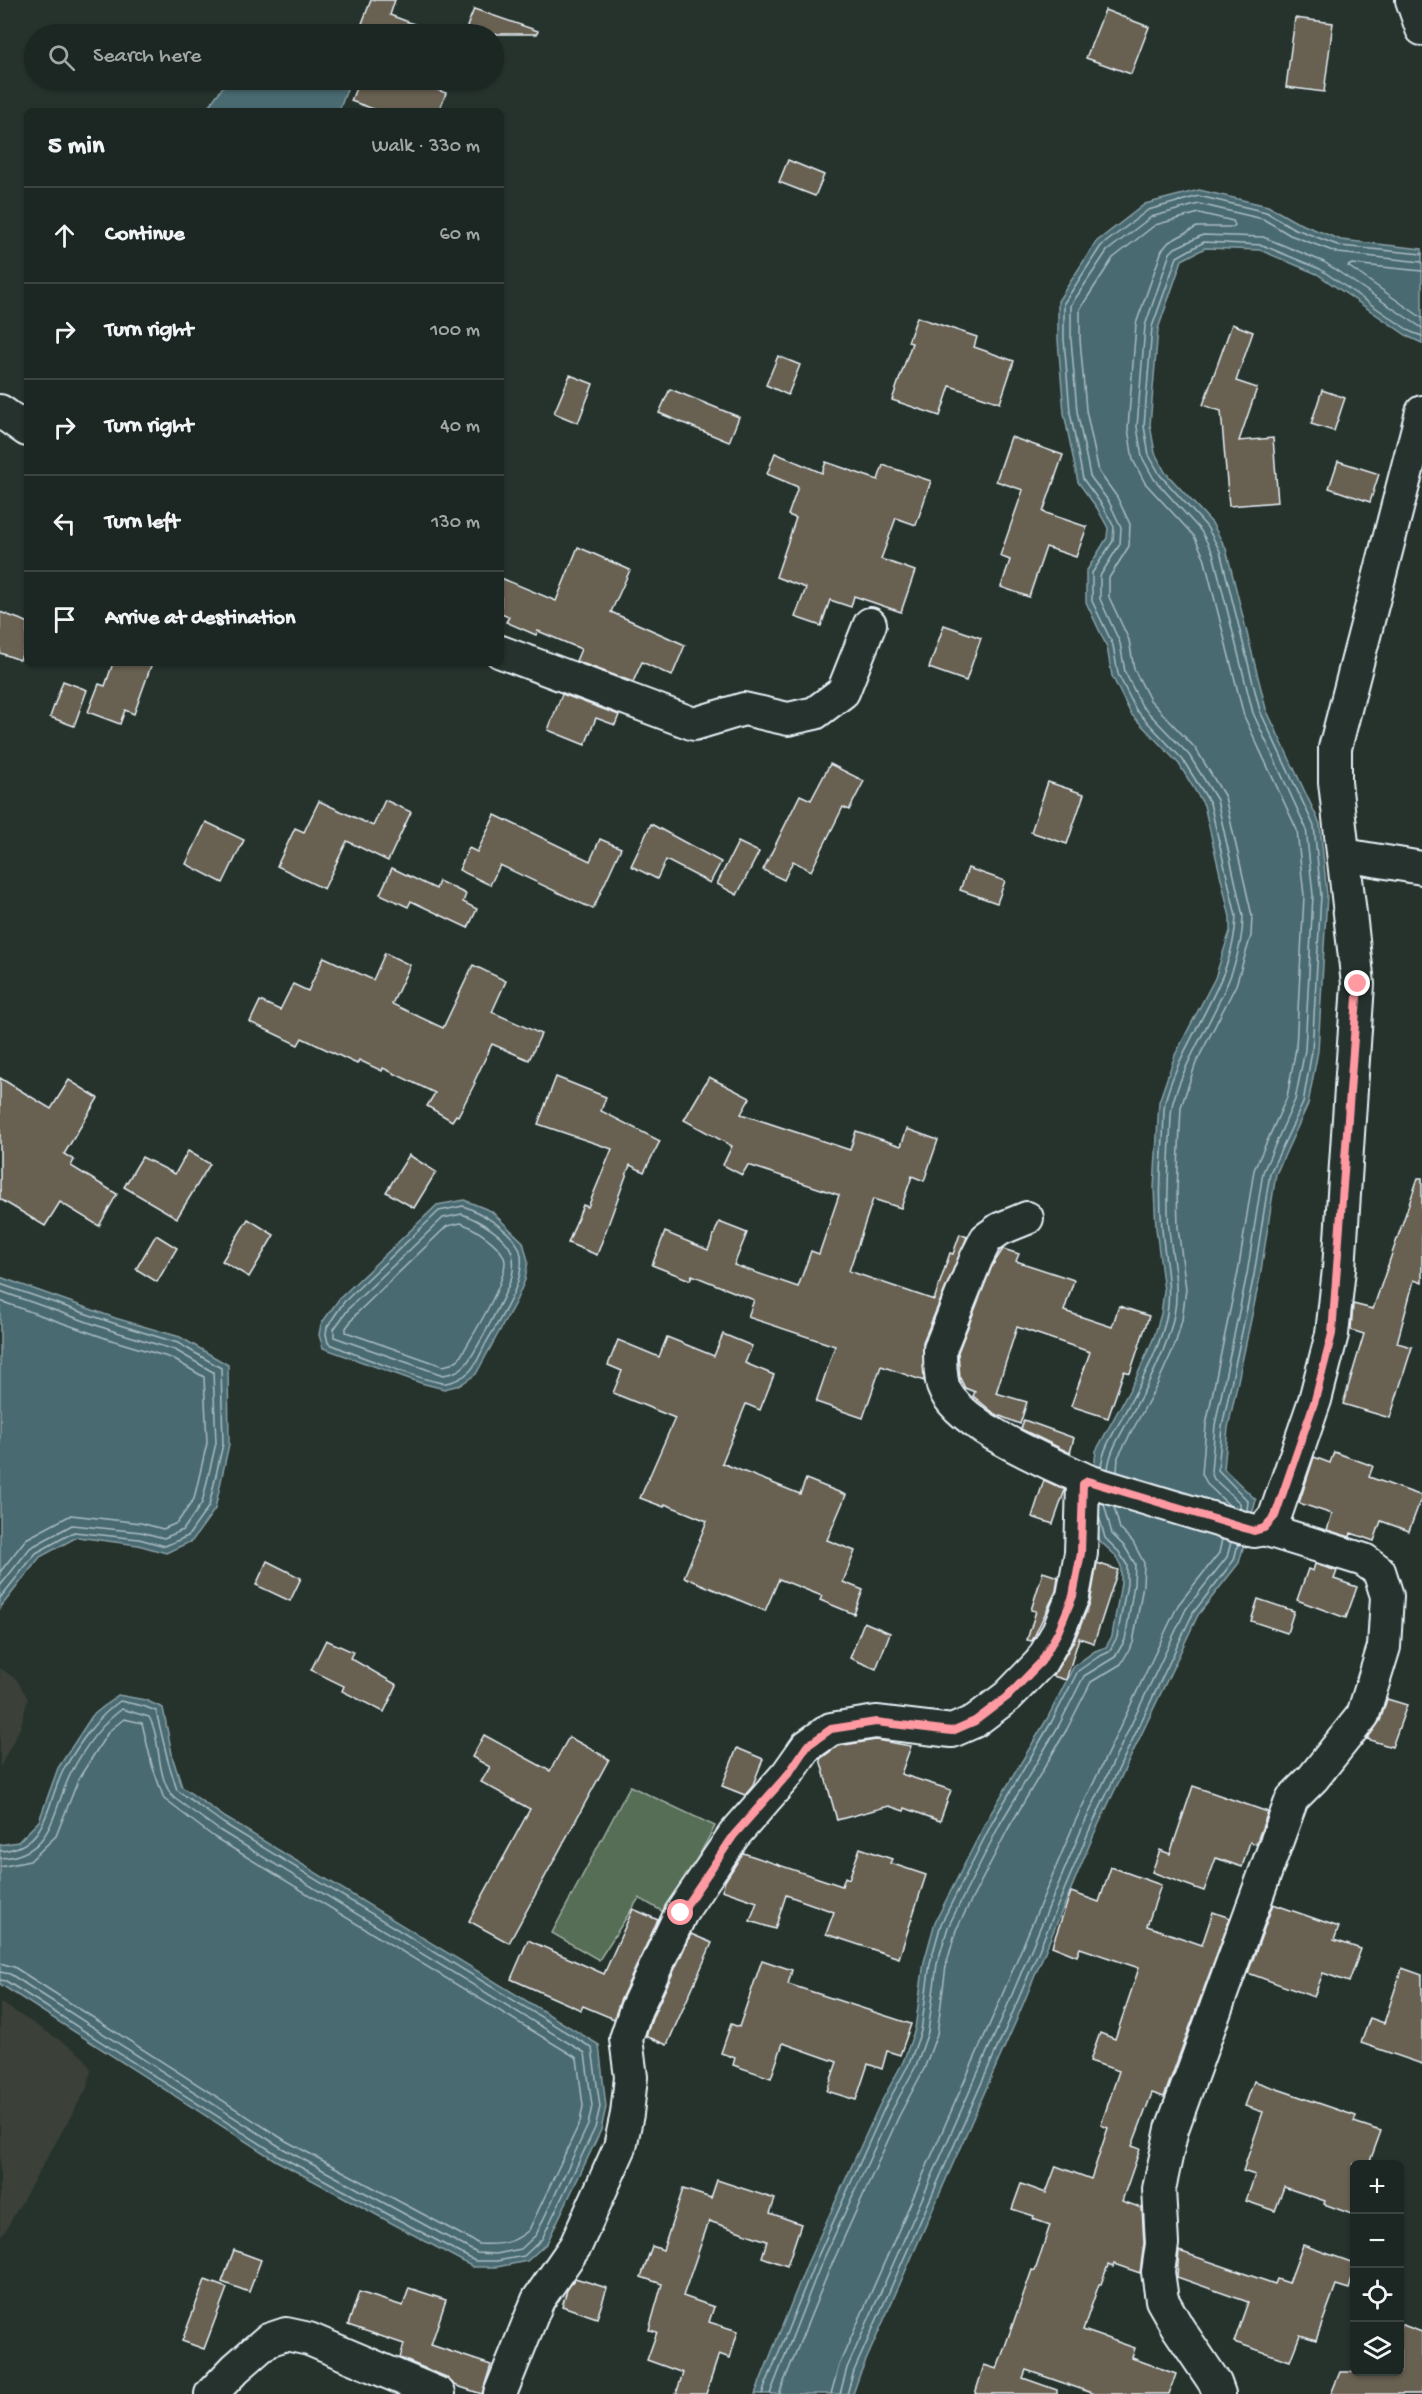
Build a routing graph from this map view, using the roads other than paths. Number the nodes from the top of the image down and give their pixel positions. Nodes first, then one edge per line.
1 (1413, 0) edge
2 (1422, 29) edge
3 (0, 411) edge
4 (1422, 411) edge
5 (24, 428) edge
6 (870, 624) dead end
7 (504, 653) edge
8 (1344, 855) junction
9 (1422, 868) edge
10 (1027, 1218) dead end
11 (1089, 1481) junction
12 (1259, 1530) junction
13 (211, 2394) edge
14 (439, 2394) edge
15 (500, 2394) edge
16 (1220, 2394) edge

1 - 2 street
3 - 5 street
4 - 8 street
6 - 7 street
8 - 9 street
8 - 12 street
10 - 11 street
11 - 12 street
11 - 15 street
12 - 16 street
13 - 14 street

